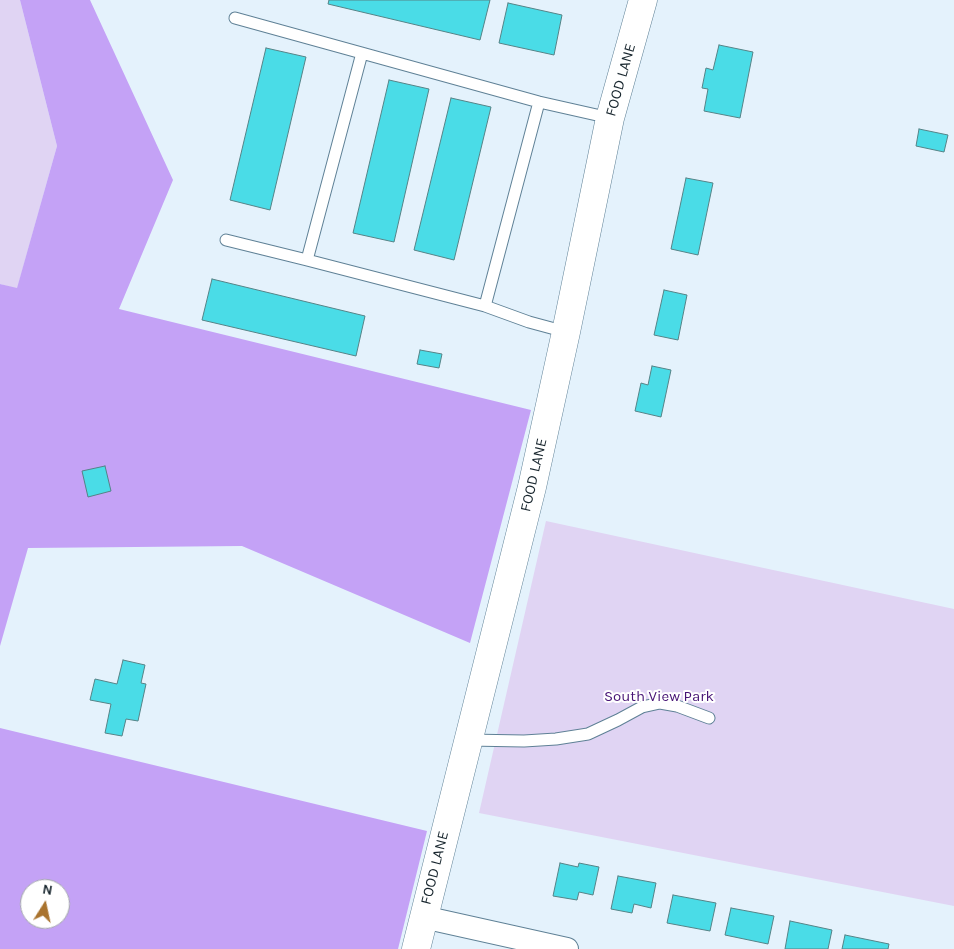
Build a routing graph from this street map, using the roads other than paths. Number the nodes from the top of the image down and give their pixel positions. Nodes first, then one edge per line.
1 (643, 0) edge
2 (235, 18) dead end
3 (362, 53) junction
4 (539, 102) junction
5 (610, 118) junction
6 (226, 240) dead end
7 (307, 260) junction
8 (485, 306) junction
9 (566, 332) junction
10 (708, 718) dead end
11 (468, 740) junction
12 (423, 918) junction
13 (416, 949) edge
14 (567, 949) edge

1 - 5 street, FOOD LANE
2 - 3 lane
3 - 4 lane
3 - 7 lane
4 - 5 lane
4 - 8 lane
5 - 9 street, FOOD LANE
6 - 7 lane
7 - 8 lane
8 - 9 lane
9 - 11 street, FOOD LANE
10 - 11 lane
11 - 12 street, FOOD LANE
12 - 13 street, FOOD LANE
12 - 14 street

